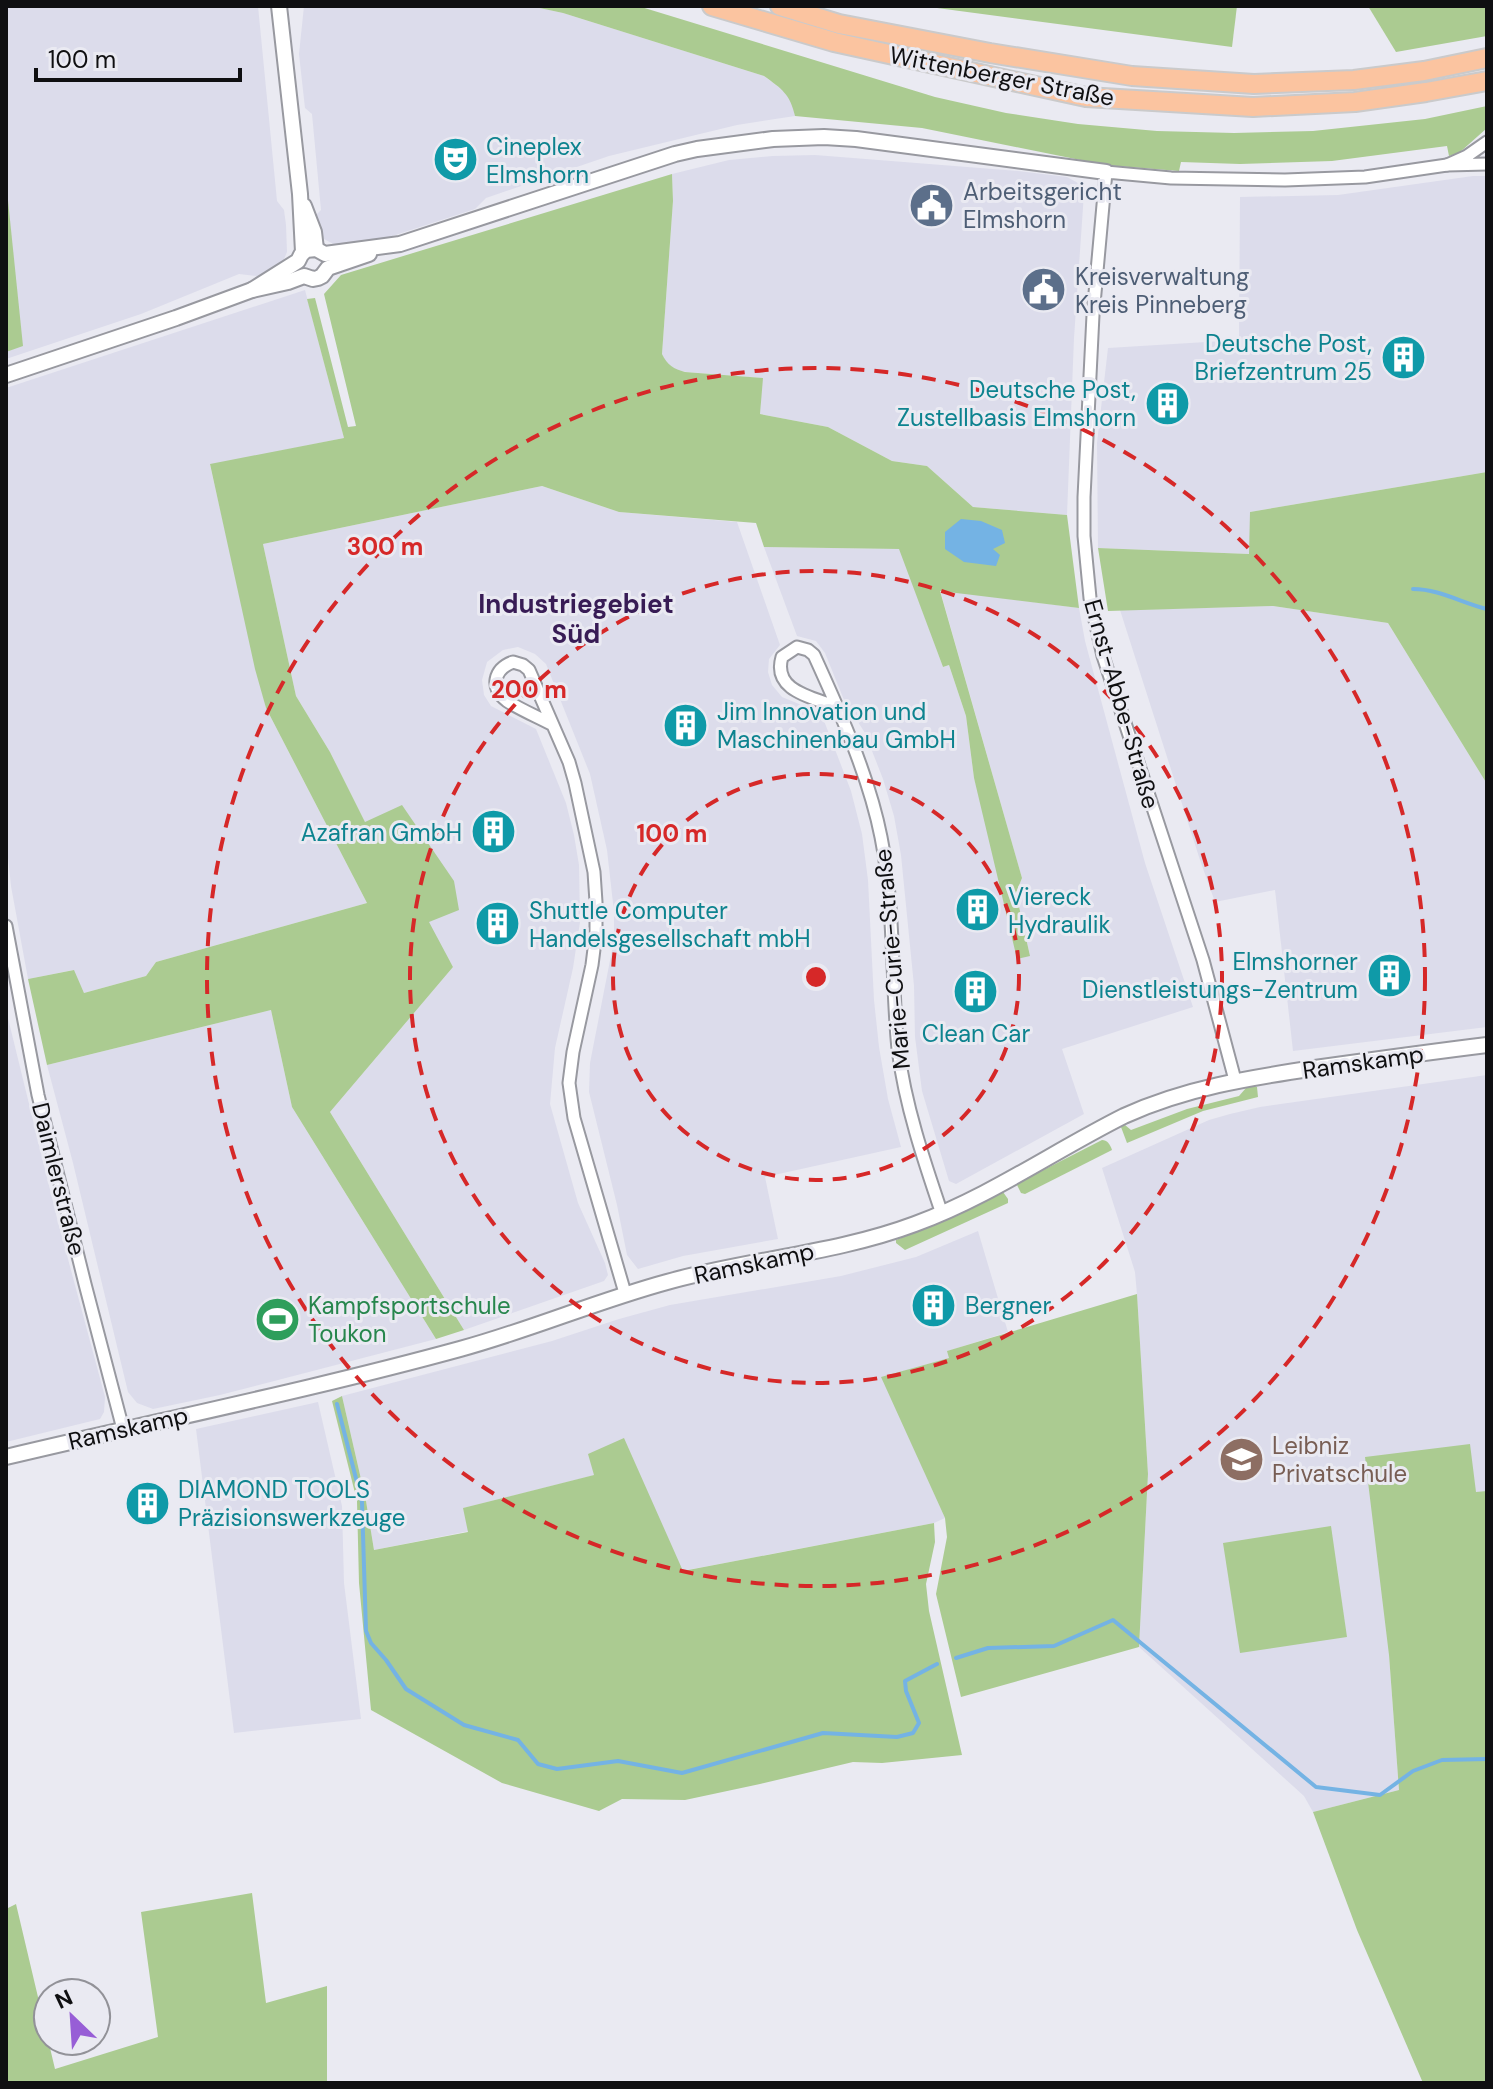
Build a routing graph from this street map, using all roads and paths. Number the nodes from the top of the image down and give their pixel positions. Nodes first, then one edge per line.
1 (280, 6) edge
2 (712, 6) edge
3 (780, 6) edge
4 (1487, 58) edge
5 (1487, 81) edge
6 (1487, 142) edge
7 (1487, 164) edge
8 (1447, 165) junction
9 (1106, 172) junction
10 (314, 257) junction
11 (304, 276) junction
12 (252, 290) junction
13 (6, 375) edge
14 (837, 707) junction
15 (553, 725) junction
16 (6, 926) edge
17 (1487, 1045) edge
18 (1235, 1080) junction
19 (942, 1214) junction
20 (625, 1293) junction
21 (123, 1429) junction
22 (6, 1457) edge

1 - 10 street
2 - 5 main road, Wittenberger Straße
3 - 4 main road, Wittenberger Straße
6 - 8 street
7 - 8 street
8 - 9 street
9 - 10 street
9 - 18 street, Ernst-Abbe-Straße
10 - 11 street
10 - 11 street
10 - 12 street
11 - 12 street
12 - 13 street
14 - 14 street, Marie-Curie-Straße
14 - 19 street, Marie-Curie-Straße
15 - 15 street
15 - 20 street
16 - 21 street, Daimlerstraße
17 - 18 street, Ramskamp
18 - 19 street, Ramskamp
19 - 20 street, Ramskamp
20 - 21 street, Ramskamp
21 - 22 street, Ramskamp

